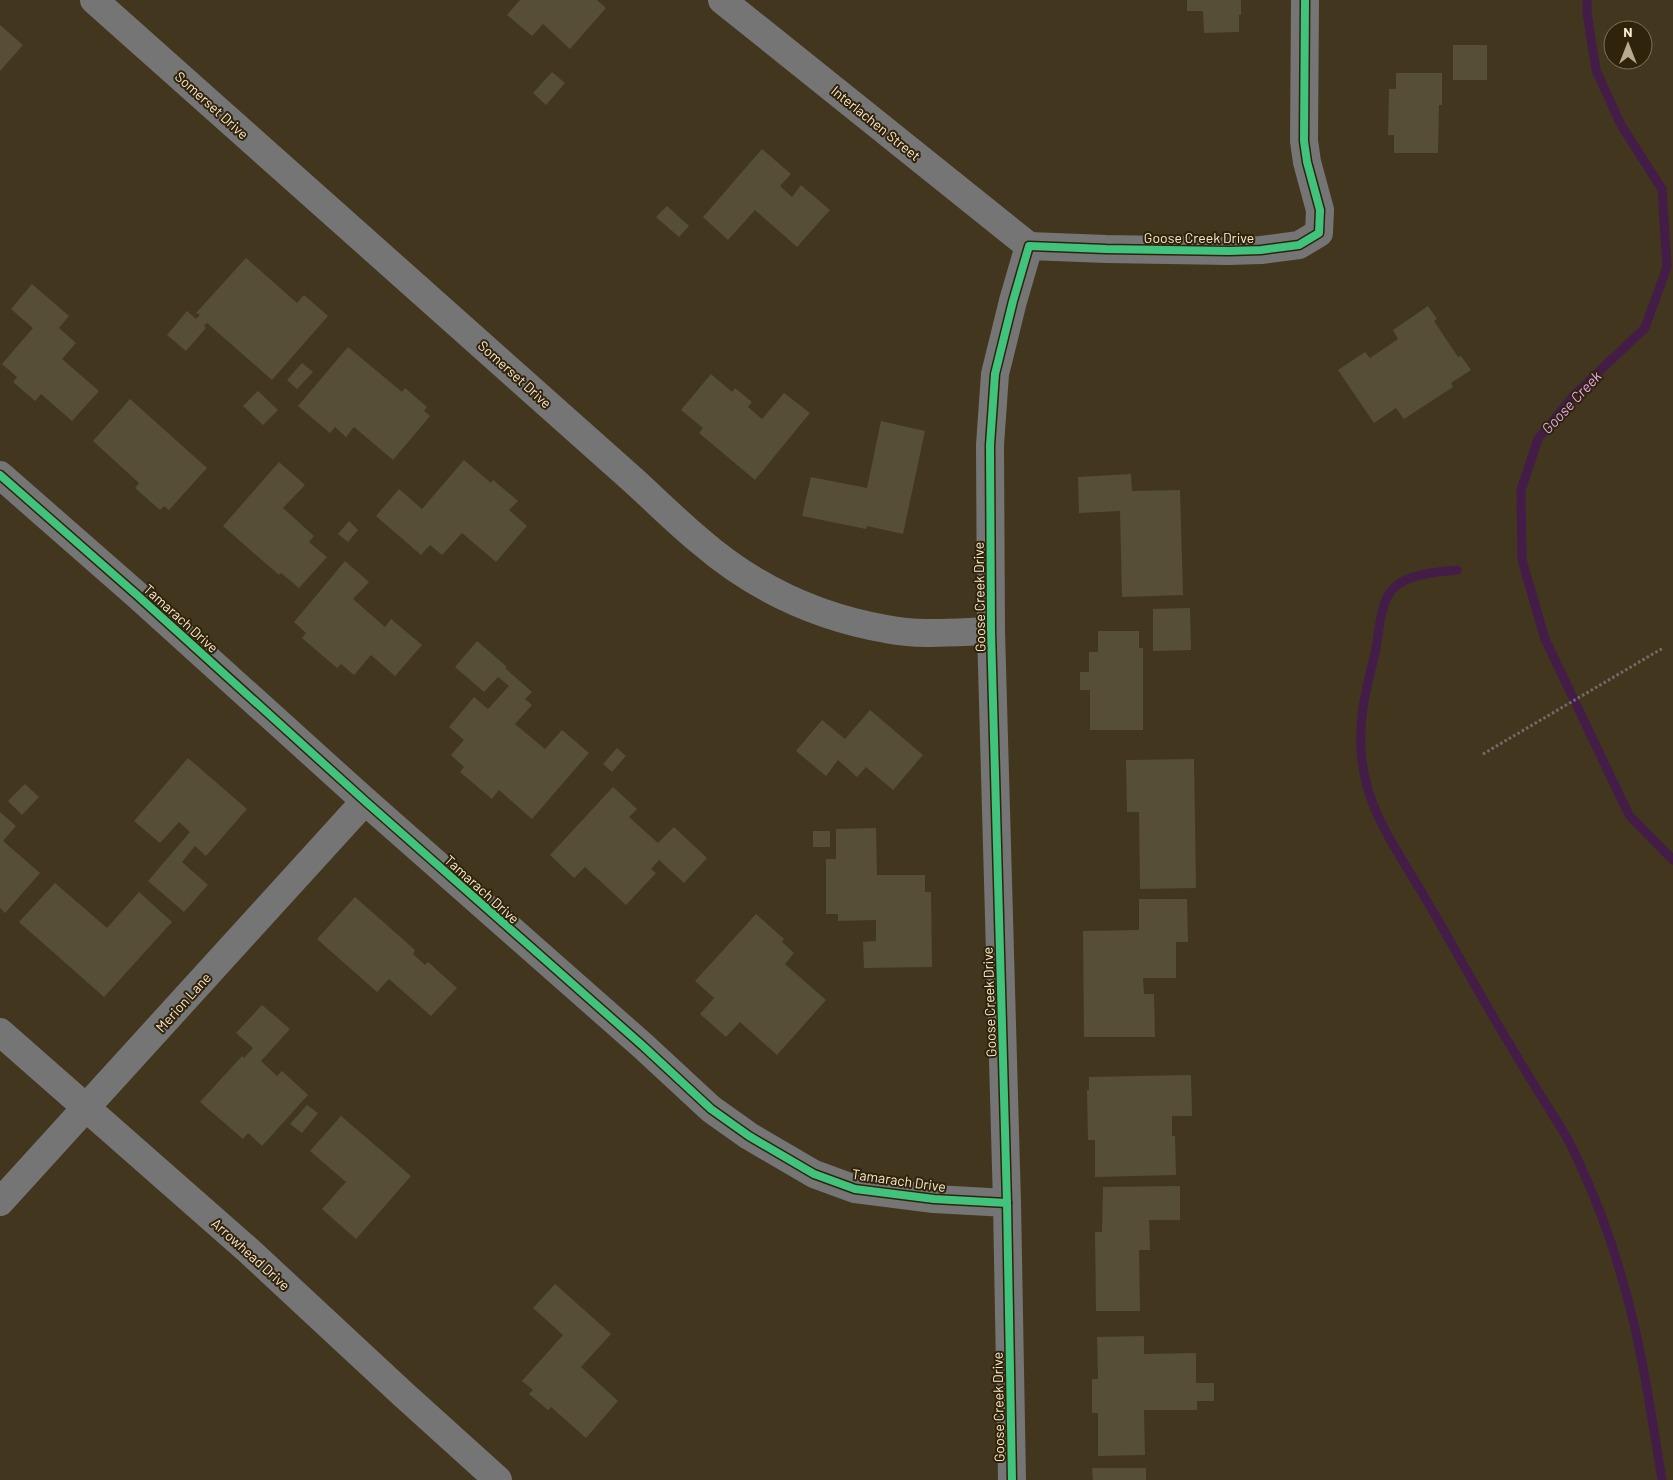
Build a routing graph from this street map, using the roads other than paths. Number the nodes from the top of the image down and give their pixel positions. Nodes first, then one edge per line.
1 (94, 0) edge
2 (722, 0) edge
3 (1305, 0) edge
4 (1029, 246) junction
5 (0, 475) edge
6 (992, 631) junction
7 (364, 801) junction
8 (0, 1032) edge
9 (86, 1109) junction
10 (0, 1202) edge
11 (1007, 1203) junction
12 (498, 1480) edge
13 (1012, 1480) edge

1 - 6 street, Somerset Drive
2 - 4 street, Interlachen Street
3 - 4 street, Goose Creek Drive
4 - 6 street, Goose Creek Drive
5 - 7 street, Tamarach Drive
6 - 11 street, Goose Creek Drive
7 - 9 street, Merion Lane
7 - 11 street, Tamarach Drive
8 - 9 street, Arrowhead Drive
9 - 10 street, Merion Lane
9 - 12 street, Arrowhead Drive
11 - 13 street, Goose Creek Drive

